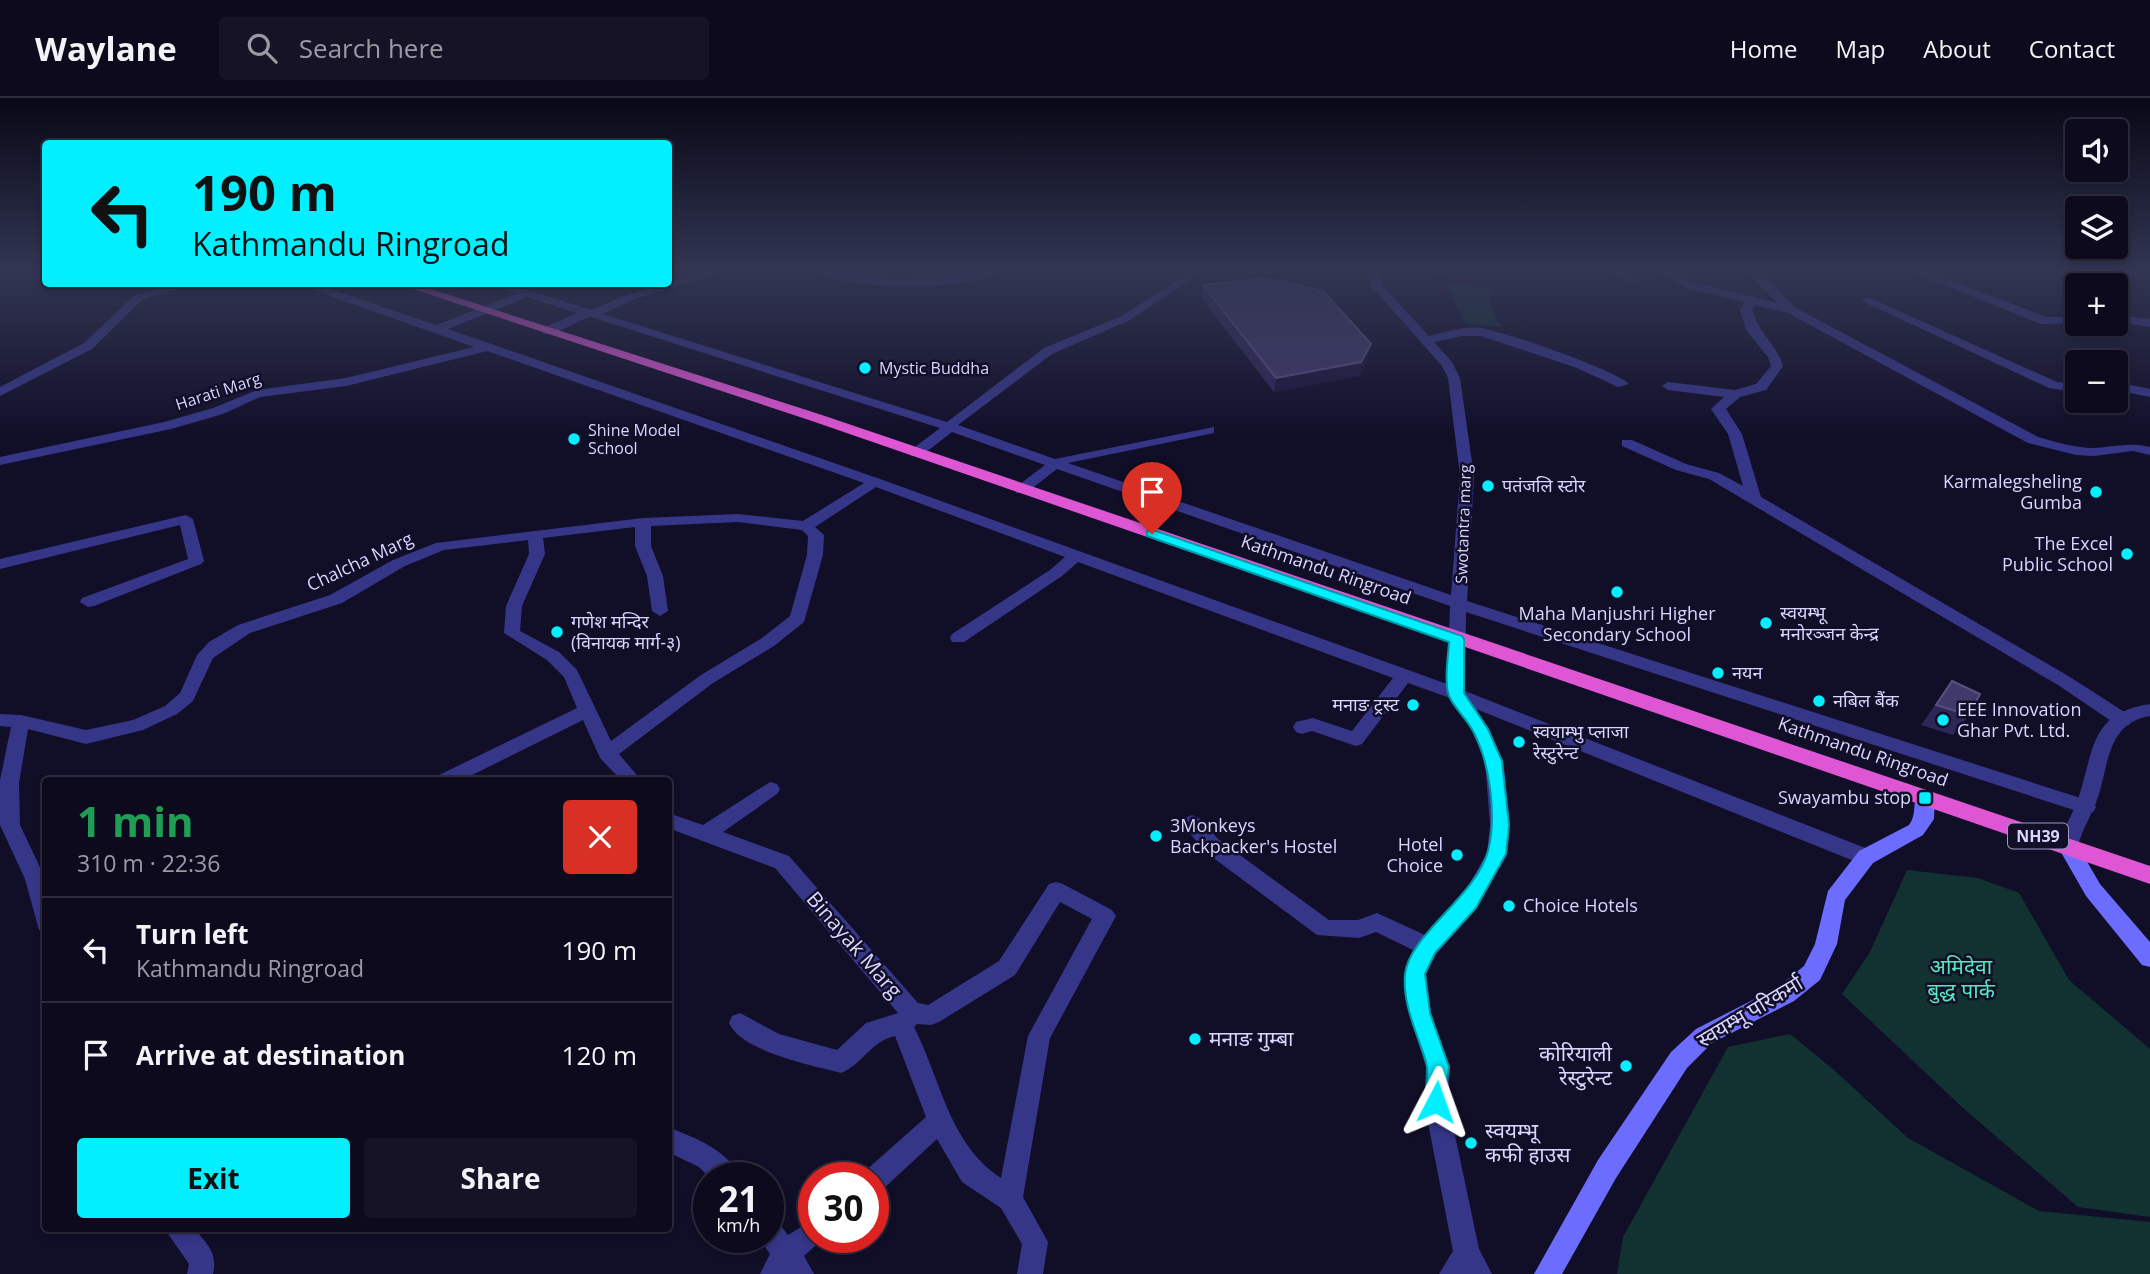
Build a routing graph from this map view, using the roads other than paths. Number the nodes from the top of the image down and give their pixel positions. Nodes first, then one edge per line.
1 (108, 326) edge
2 (426, 326) edge
3 (448, 326) edge
4 (532, 326) edge
5 (556, 326) edge
6 (635, 326) edge
7 (1107, 326) edge
8 (1411, 326) edge
9 (1751, 326) edge
10 (1821, 326) edge
11 (1925, 326) edge
12 (438, 330) junction
13 (547, 331) junction
14 (1424, 341) junction
15 (488, 347) junction
16 (1623, 384) dead end
17 (1668, 386) dead end
18 (2065, 386) edge
19 (2128, 388) edge
20 (0, 391) edge
21 (2150, 393) edge
22 (1735, 394) junction
23 (950, 427) junction
24 (1209, 430) dead end
25 (1627, 443) dead end
26 (2150, 451) edge
27 (916, 453) junction
28 (0, 461) edge
29 (1054, 464) junction
30 (875, 482) junction
31 (1021, 490) junction
32 (1755, 499) junction
33 (643, 522) junction
34 (806, 526) junction
35 (535, 536) junction
36 (1074, 556) junction
37 (0, 564) edge
38 (88, 602) dead end
39 (1460, 604) junction
40 (660, 611) dead end
41 (958, 638) dead end
42 (1456, 639) junction
43 (1404, 676) junction
44 (1456, 694) junction
45 (588, 710) junction
46 (2150, 710) edge
47 (0, 720) edge
48 (2123, 720) junction
49 (21, 721) junction
50 (1302, 727) dead end
51 (607, 753) junction
52 (452, 777) edge
53 (629, 777) edge
54 (770, 789) dead end
55 (1925, 798) junction
56 (2086, 807) junction
57 (672, 822) edge
58 (1192, 823) dead end
59 (704, 835) junction
60 (2068, 847) junction
61 (1866, 857) junction
62 (2150, 876) edge
63 (42, 908) edge
64 (1428, 947) junction
65 (2150, 958) edge
66 (906, 1019) junction
67 (740, 1023) dead end
68 (939, 1121) junction
69 (672, 1141) edge
70 (712, 1162) edge
71 (889, 1166) edge
72 (1010, 1199) junction
73 (180, 1232) edge
74 (798, 1253) edge
75 (787, 1267) edge
76 (1466, 1267) edge
77 (200, 1274) edge
78 (1030, 1274) edge
79 (1548, 1274) edge

1 - 20 street
2 - 12 street
3 - 12 street
4 - 13 highway, Kathmandu Ringroad / NH39
5 - 13 street
6 - 23 street
7 - 23 street
8 - 14 street, Swotantra marg
9 - 22 street
10 - 26 street
11 - 18 street
12 - 15 street
13 - 27 highway, Kathmandu Ringroad / NH39
14 - 16 street
14 - 39 street, Swotantra marg
15 - 28 street, Harati Marg
15 - 30 street
17 - 22 street
19 - 21 street
22 - 32 street
23 - 27 street
23 - 29 street
24 - 29 street
25 - 32 street
27 - 31 highway, Kathmandu Ringroad / NH39
29 - 31 street
29 - 39 street
30 - 34 street
30 - 36 street
31 - 42 highway, Kathmandu Ringroad / NH39
32 - 48 street
33 - 34 street, Chalcha Marg
33 - 35 street, Chalcha Marg
33 - 40 street
34 - 51 street
35 - 45 street
35 - 49 street, Chalcha Marg
36 - 41 street
36 - 43 street
37 - 38 street
39 - 42 street, Swotantra marg
39 - 56 street
42 - 44 street, Swotantra marg
42 - 55 highway, Kathmandu Ringroad / NH39
43 - 44 street
43 - 50 street
44 - 61 street
44 - 64 street
45 - 51 street
45 - 52 street
46 - 48 street
47 - 49 street, Chalcha Marg
48 - 56 street
49 - 63 street
51 - 53 street
54 - 59 street
55 - 60 highway, Kathmandu Ringroad / NH39
55 - 61 main road, स्वयम्भू परिकर्मा
56 - 60 street
57 - 59 street, Binayak Marg
58 - 64 street
59 - 66 street, Binayak Marg
60 - 62 highway, Kathmandu Ringroad / NH39
60 - 65 main road
61 - 79 main road, स्वयम्भू परिकर्मा
64 - 76 street
66 - 67 street
66 - 68 street, Binayak Marg
66 - 72 street
68 - 71 street
68 - 72 street, Binayak Marg
69 - 70 street
72 - 78 street, Binayak Marg
73 - 77 street
74 - 75 street

